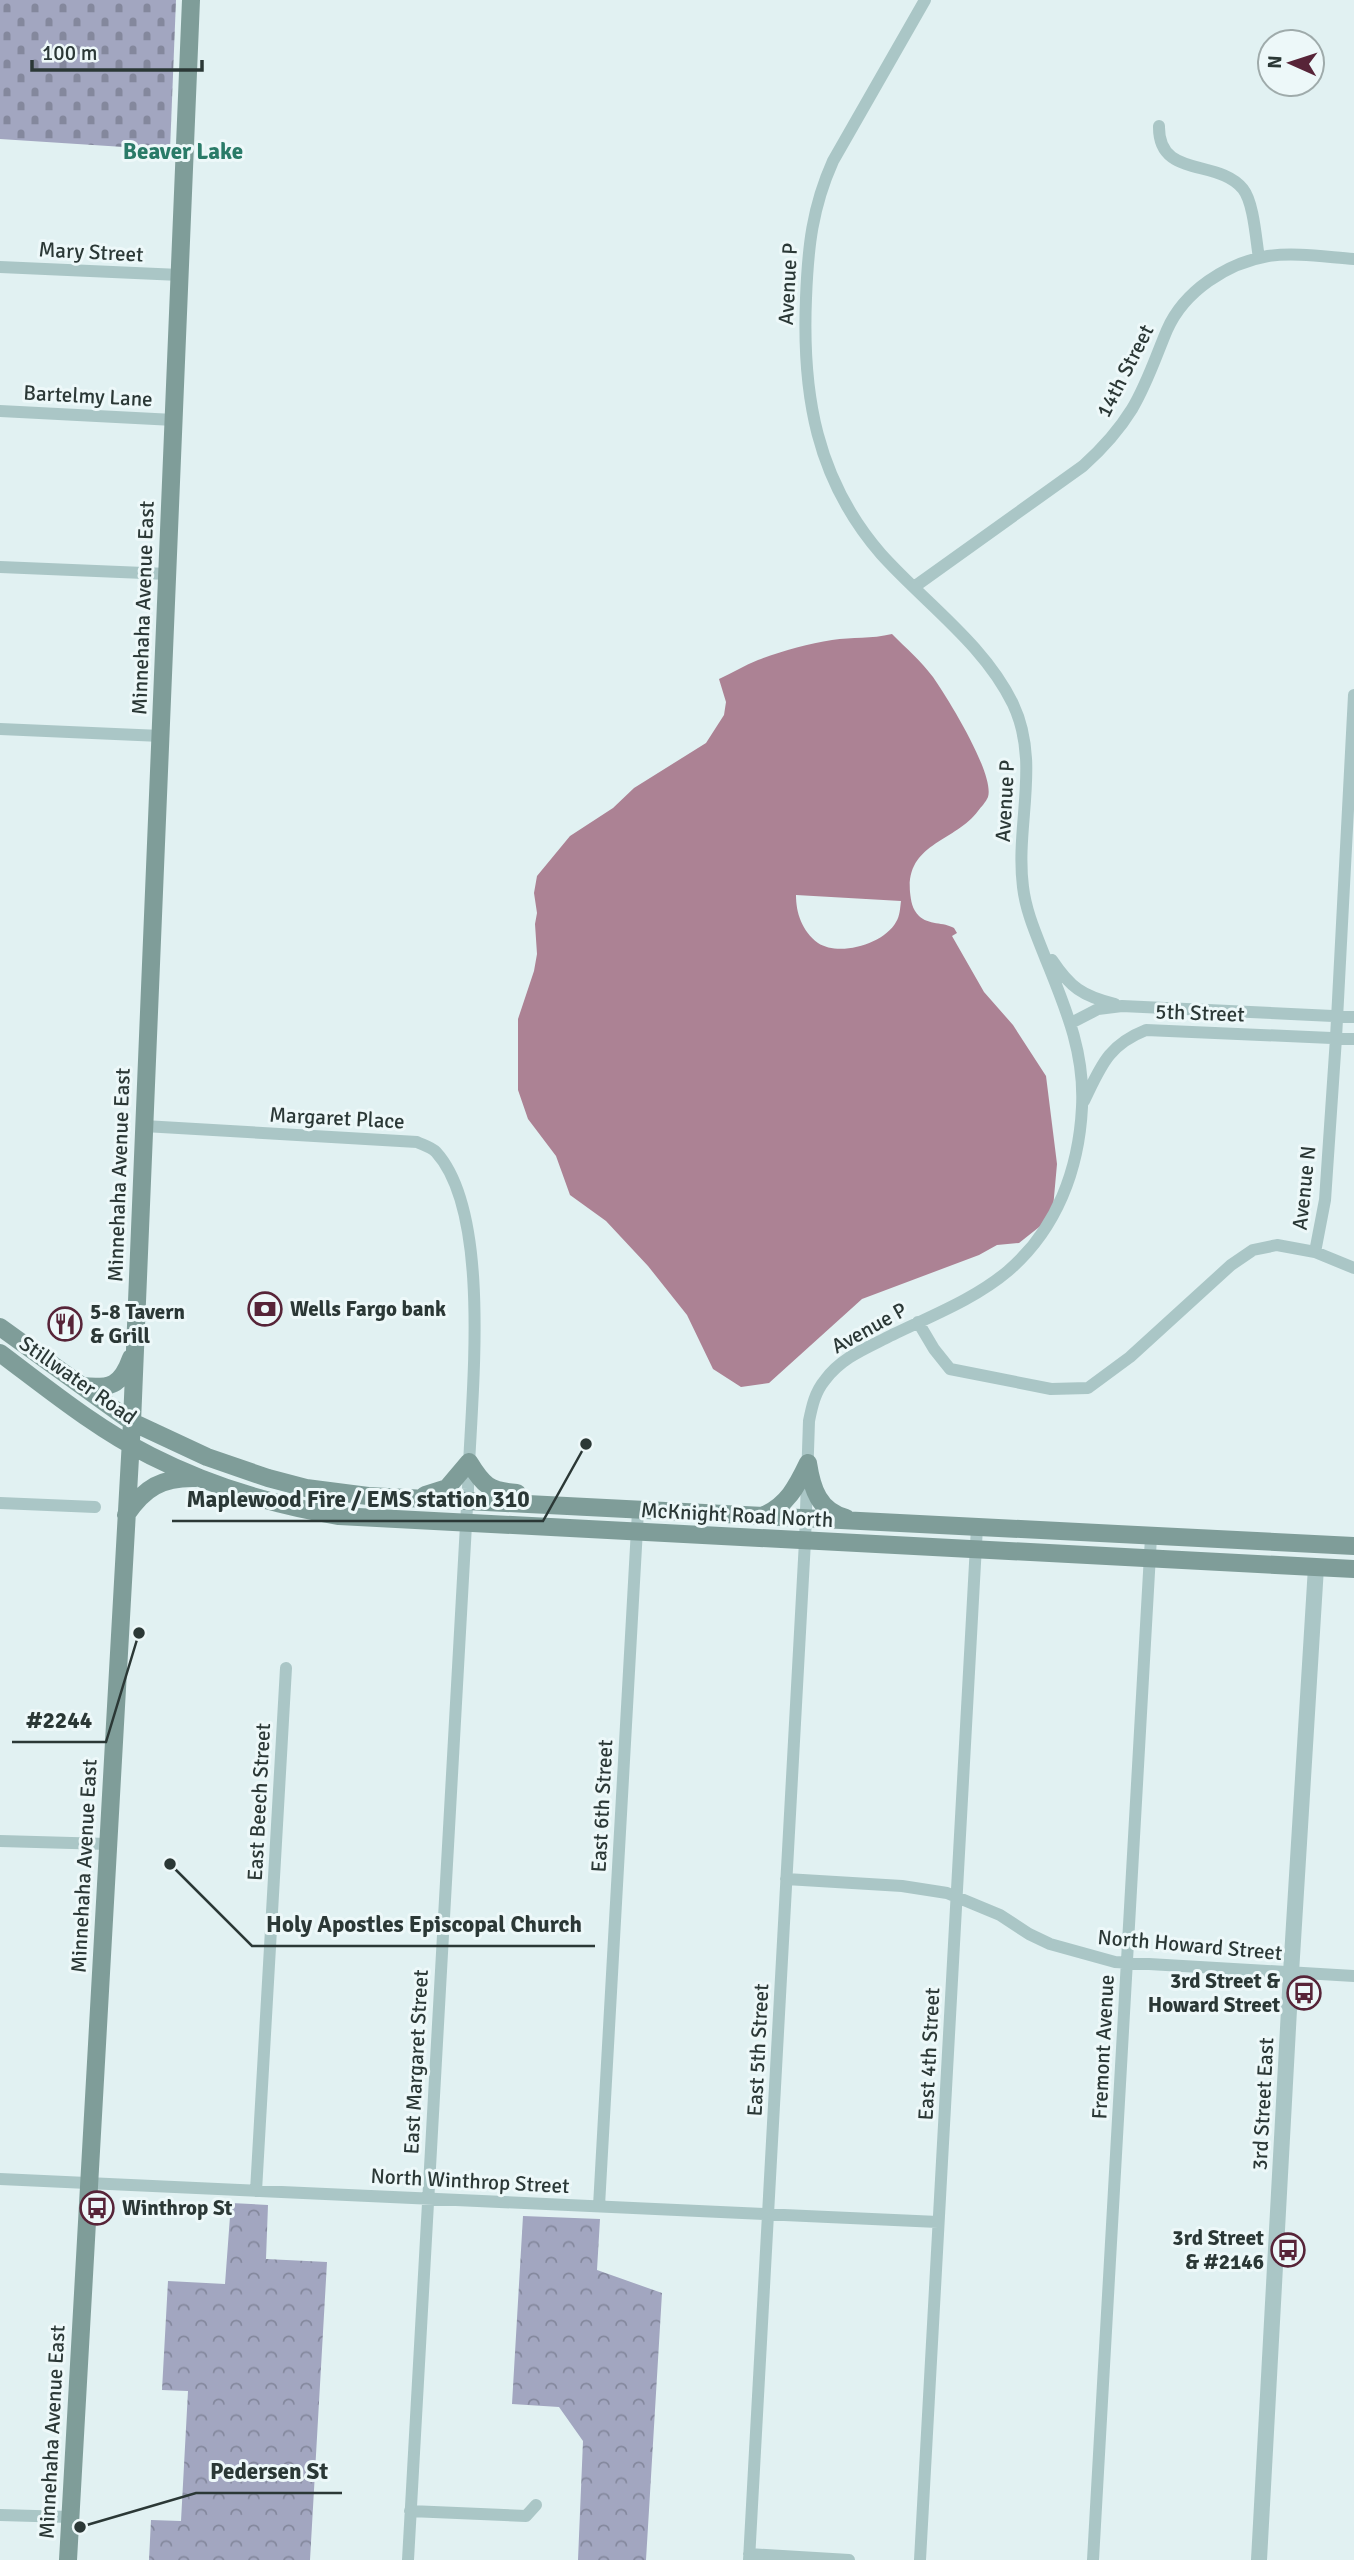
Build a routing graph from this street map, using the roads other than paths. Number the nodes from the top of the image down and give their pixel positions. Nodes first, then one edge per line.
1 (191, 0) edge
2 (925, 0) edge
3 (1159, 126) dead end
4 (1259, 258) junction
5 (1354, 258) edge
6 (0, 267) edge
7 (180, 275) junction
8 (0, 411) edge
9 (174, 420) junction
10 (0, 567) edge
11 (167, 574) junction
12 (914, 587) junction
13 (1354, 695) edge
14 (0, 729) edge
15 (161, 736) junction
16 (1036, 936) junction
17 (1122, 1006) junction
18 (1337, 1016) junction
19 (1354, 1017) edge
20 (1071, 1023) junction
21 (1336, 1038) junction
22 (1354, 1039) edge
23 (145, 1104) junction
24 (1082, 1105) junction
25 (144, 1126) junction
26 (171, 1128) junction
27 (1315, 1252) junction
28 (1354, 1268) edge
29 (918, 1322) junction
30 (0, 1326) edge
31 (135, 1345) junction
32 (0, 1353) edge
33 (82, 1386) junction
34 (132, 1422) junction
35 (130, 1444) junction
36 (469, 1462) junction
37 (808, 1462) junction
38 (198, 1478) junction
39 (408, 1499) junction
40 (467, 1500) junction
41 (0, 1503) edge
42 (558, 1505) junction
43 (95, 1507) dead end
44 (638, 1511) junction
45 (126, 1515) junction
46 (760, 1517) junction
47 (806, 1519) junction
48 (859, 1522) junction
49 (466, 1524) junction
50 (977, 1527) junction
51 (636, 1534) junction
52 (1151, 1537) junction
53 (805, 1541) junction
54 (1354, 1546) edge
55 (976, 1550) junction
56 (1150, 1559) junction
57 (1316, 1567) junction
58 (1354, 1569) edge
59 (286, 1668) dead end
60 (0, 1841) edge
61 (108, 1844) junction
62 (786, 1879) junction
63 (958, 1896) junction
64 (1127, 1964) junction
65 (1291, 1973) junction
66 (1354, 1976) edge
67 (0, 2179) edge
68 (89, 2184) junction
69 (256, 2191) junction
70 (428, 2199) junction
71 (599, 2207) junction
72 (768, 2214) junction
73 (939, 2222) junction
74 (536, 2505) dead end
75 (410, 2511) junction
76 (0, 2515) edge
77 (70, 2518) junction
78 (749, 2557) edge
79 (68, 2560) edge
80 (408, 2560) edge
81 (849, 2560) edge
82 (920, 2560) edge
83 (1093, 2560) edge
84 (1259, 2560) edge

1 - 7 main road, Minnehaha Avenue East
2 - 12 street, Avenue P
3 - 4 street
4 - 5 street, 14th Street
4 - 12 street, 14th Street
6 - 7 street, Mary Street
7 - 9 main road, Minnehaha Avenue East
8 - 9 street, Bartelmy Lane
9 - 11 main road, Minnehaha Avenue East
10 - 11 street
11 - 15 main road, Minnehaha Avenue East
12 - 16 street, Avenue P
13 - 18 street, Avenue N
14 - 15 street
15 - 23 main road, Minnehaha Avenue East
16 - 17 street
16 - 20 street, Avenue P
17 - 18 street, 5th Street
17 - 20 street, 5th Street
18 - 19 street, 5th Street
18 - 21 street, Avenue N
20 - 24 street, Avenue P
21 - 22 street, 5th Street
21 - 24 street, 5th Street
21 - 27 street, Avenue N
23 - 25 main road, Minnehaha Avenue East
23 - 26 street
24 - 29 street, Avenue P
25 - 26 street, Margaret Place
25 - 31 main road, Minnehaha Avenue East
26 - 36 street, Margaret Place
27 - 28 street
27 - 29 street, Avenue N
29 - 37 street, Avenue P
30 - 33 main road, Stillwater Road
31 - 33 main road
31 - 34 main road, Minnehaha Avenue East
32 - 35 main road, Stillwater Road
33 - 34 main road, Stillwater Road
34 - 35 main road, Minnehaha Avenue East
34 - 39 main road, McKnight Road North
35 - 38 main road, McKnight Road North
35 - 45 main road, Minnehaha Avenue East
36 - 39 main road
36 - 40 street, Margaret Place
36 - 42 main road
37 - 46 main road
37 - 47 street, Avenue P
37 - 48 main road
38 - 45 main road
38 - 49 main road, McKnight Road North
39 - 40 main road, McKnight Road North
40 - 42 main road, McKnight Road North
40 - 49 street, East Margaret Street
41 - 43 street
42 - 44 main road, McKnight Road North
44 - 46 main road, McKnight Road North
44 - 51 street, East 6th Street
45 - 61 main road, Minnehaha Avenue East
46 - 47 main road, McKnight Road North
47 - 48 main road, McKnight Road North
47 - 53 street, Avenue P
48 - 50 main road, McKnight Road North
49 - 51 main road, McKnight Road North
49 - 70 street, East Margaret Street
50 - 52 main road, McKnight Road North
50 - 55 street, East 4th Street
51 - 53 main road, McKnight Road North
51 - 71 street, East 6th Street
52 - 54 main road, McKnight Road North
52 - 56 street, Fremont Avenue
53 - 55 main road, McKnight Road North
53 - 62 street, East 5th Street
55 - 56 main road, McKnight Road North
55 - 63 street, East 4th Street
56 - 57 main road, McKnight Road North
56 - 64 street, Fremont Avenue
57 - 58 main road, McKnight Road North
57 - 65 street, 3rd Street East
59 - 69 street, East Beech Street
60 - 61 street
61 - 68 main road, Minnehaha Avenue East
62 - 63 street, North Howard Street
62 - 72 street, East 5th Street
63 - 64 street, North Howard Street
63 - 73 street, East 4th Street
64 - 65 street, North Howard Street
64 - 83 street, Fremont Avenue
65 - 66 street, North Howard Street
65 - 84 street, 3rd Street East
67 - 68 street, North Winthrop Street
68 - 69 street, North Winthrop Street
68 - 77 main road, Minnehaha Avenue East
69 - 70 street, North Winthrop Street
70 - 71 street, North Winthrop Street
70 - 75 street, East Margaret Street
71 - 72 street, North Winthrop Street
72 - 73 street, North Winthrop Street
72 - 78 street, East 5th Street
73 - 82 street, East 4th Street
74 - 75 street
75 - 80 street, East Margaret Street
76 - 77 street
77 - 79 main road, Minnehaha Avenue East
78 - 81 street

